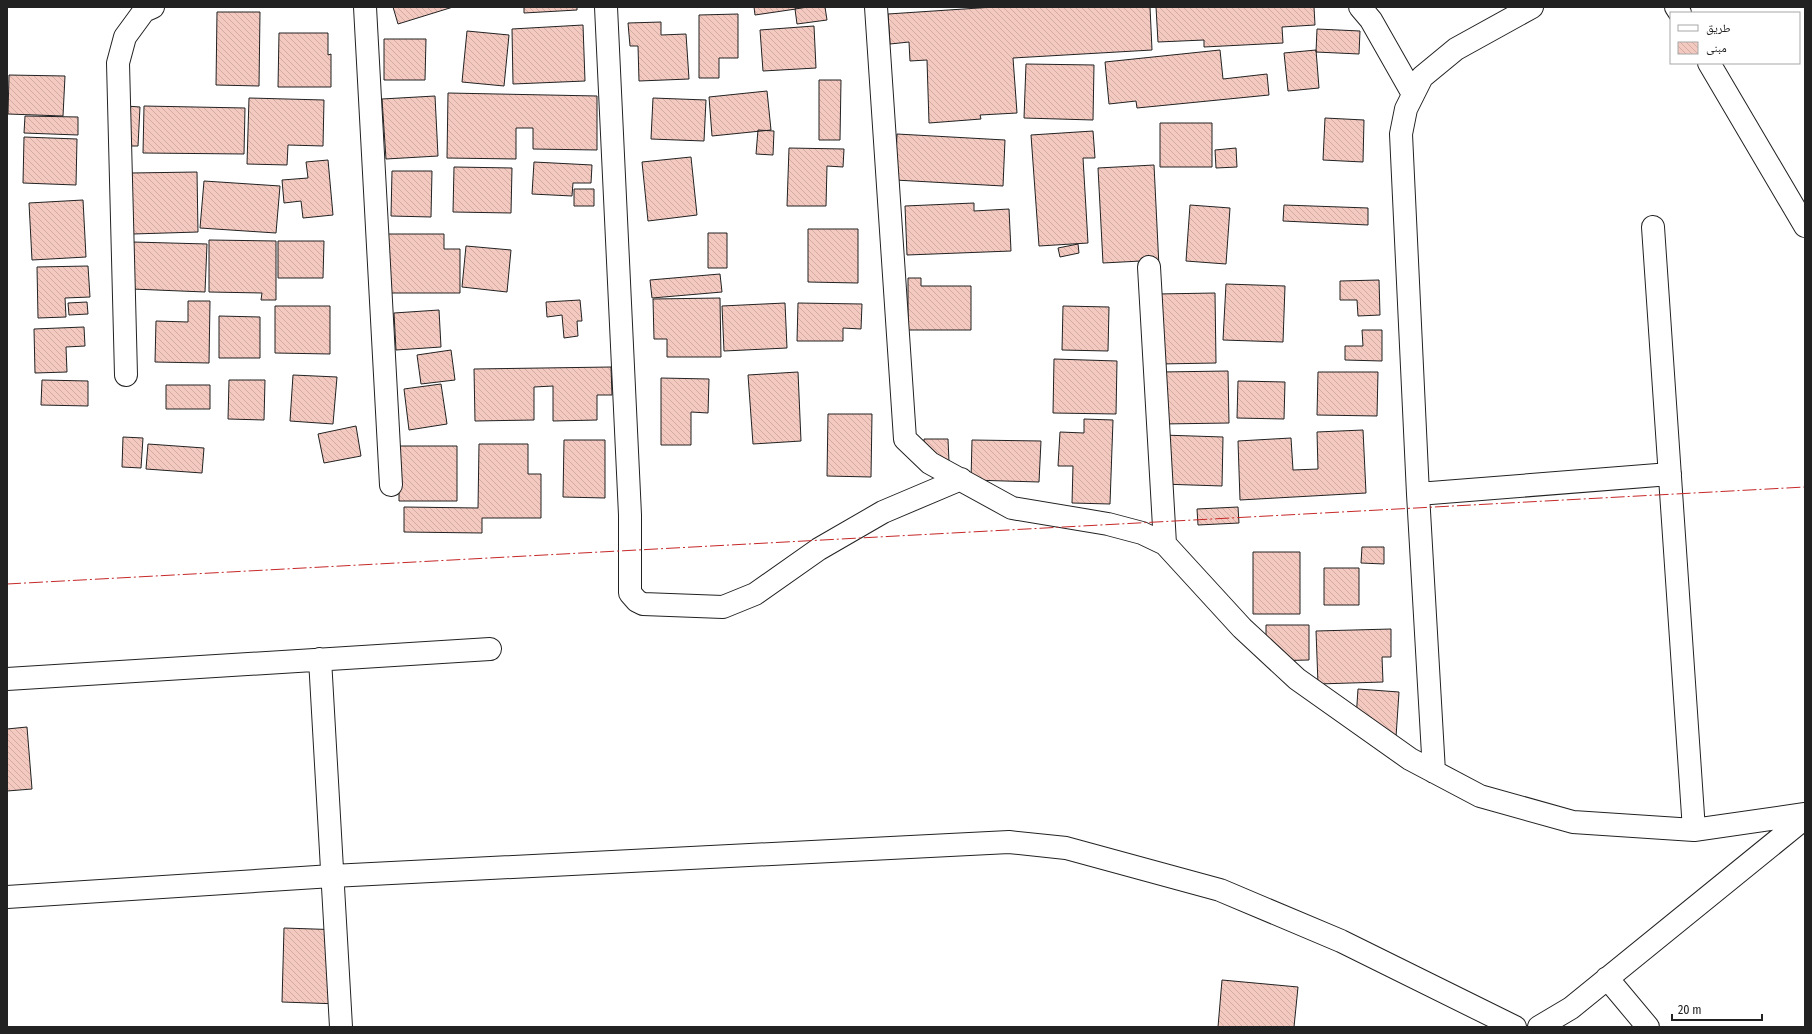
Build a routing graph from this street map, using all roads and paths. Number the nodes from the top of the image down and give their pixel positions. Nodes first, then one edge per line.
1 (153, 7) edge
2 (365, 7) edge
3 (606, 7) edge
4 (876, 7) edge
5 (1360, 7) edge
6 (1532, 7) edge
7 (1710, 64) edge
8 (1413, 94) junction
9 (1805, 226) edge
10 (1653, 227) dead end
11 (1149, 267) dead end
12 (126, 375) dead end
13 (1670, 474) junction
14 (961, 479) junction
15 (391, 485) dead end
16 (1418, 494) junction
17 (1165, 544) junction
18 (490, 649) dead end
19 (320, 660) junction
20 (7, 679) edge
21 (1434, 772) junction
22 (1805, 814) edge
23 (1805, 818) edge
24 (1694, 830) junction
25 (332, 876) junction
26 (7, 897) edge
27 (1607, 978) junction
28 (341, 1027) edge
29 (1515, 1027) edge
30 (1539, 1027) edge
31 (1648, 1027) edge

1 - 12 street
2 - 15 street
3 - 14 street
4 - 14 street
5 - 8 street
6 - 8 street
7 - 9 street
8 - 16 street
10 - 13 street
11 - 17 street
13 - 16 street
13 - 24 street
14 - 17 street
16 - 21 street
17 - 21 street
18 - 19 street
19 - 20 street
19 - 25 street
21 - 24 street
22 - 24 street
23 - 27 street
25 - 26 street
25 - 28 street
25 - 29 street
27 - 30 street
27 - 31 street

